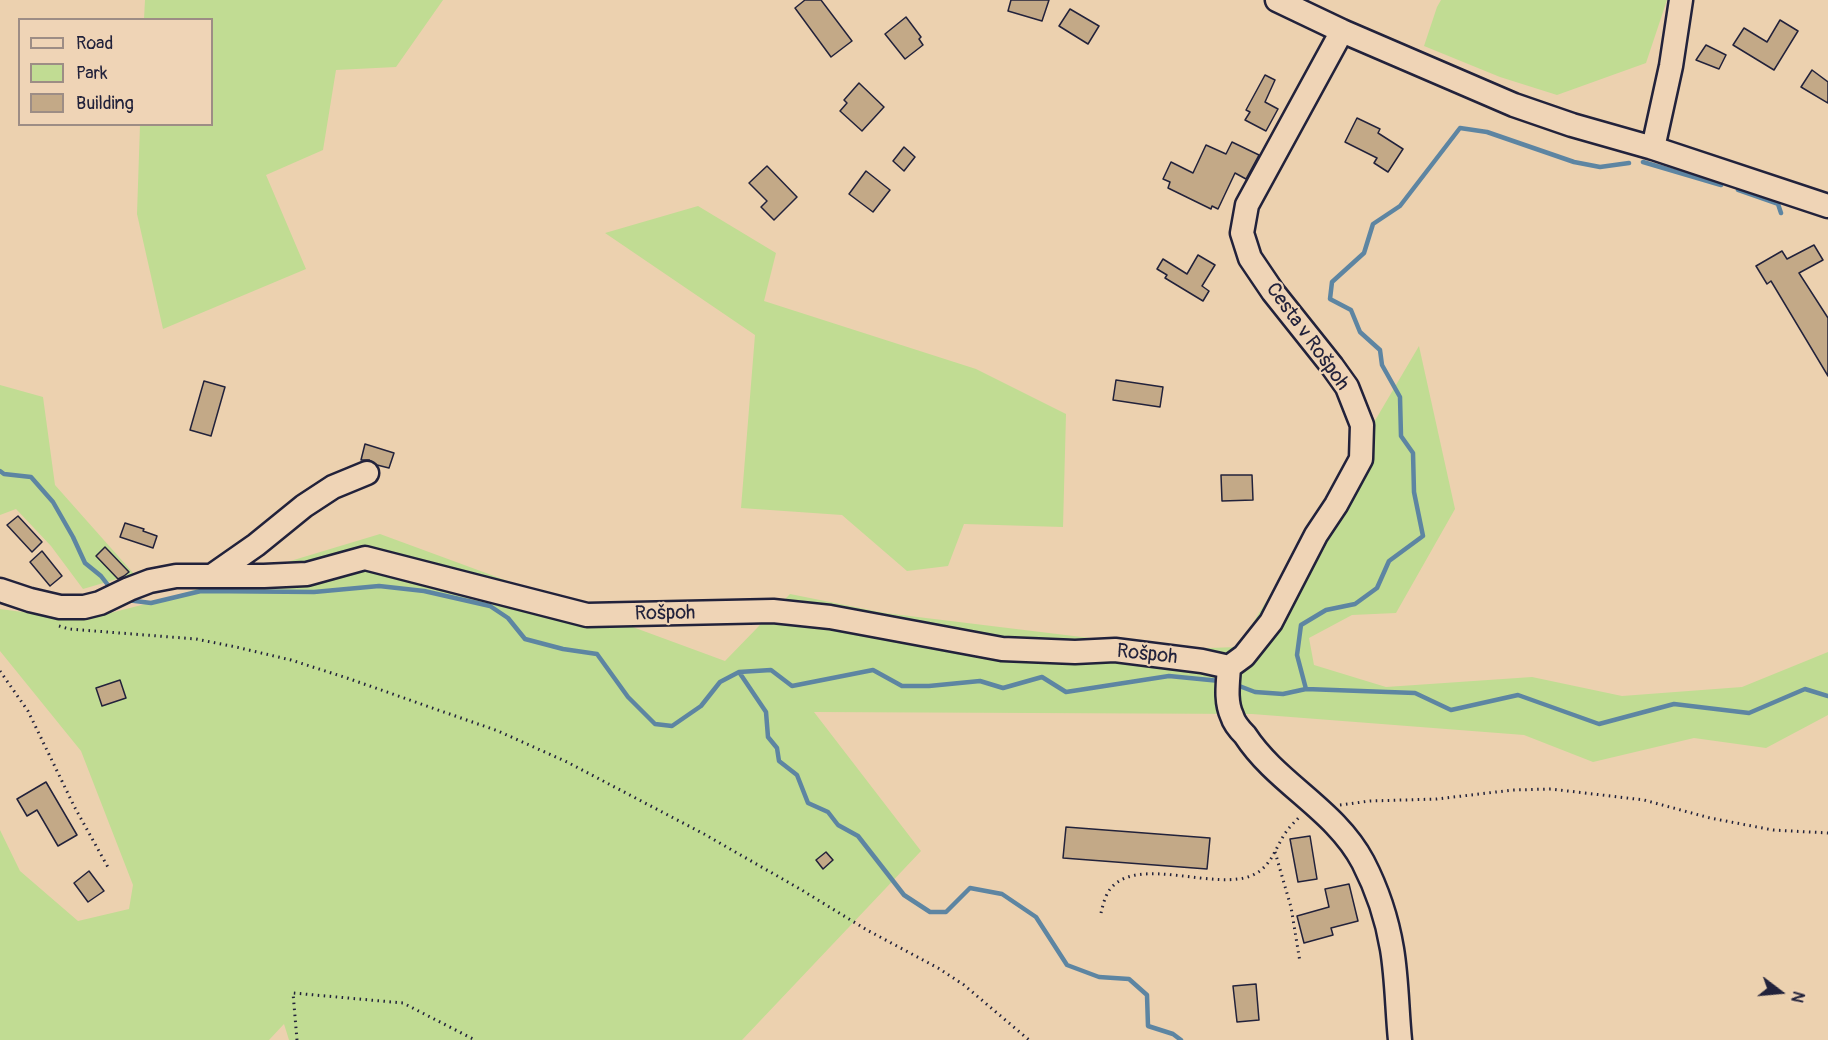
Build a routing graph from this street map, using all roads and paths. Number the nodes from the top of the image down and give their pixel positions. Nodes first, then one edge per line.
1 (1277, 0) edge
2 (1681, 0) edge
3 (1342, 31) junction
4 (1653, 148) junction
5 (1828, 206) edge
6 (367, 473) dead end
7 (213, 575) junction
8 (0, 590) edge
9 (59, 626) dead end
10 (0, 671) edge
11 (1228, 679) junction
12 (1318, 808) junction
13 (1828, 832) edge
14 (1275, 852) junction
15 (109, 869) dead end
16 (1101, 914) dead end
17 (1300, 962) dead end
18 (297, 1040) edge
19 (476, 1040) edge
20 (1029, 1040) edge
21 (1400, 1040) edge

1 - 3 street
2 - 4 street
3 - 4 street
3 - 11 street, Cesta v Rošpoh
4 - 5 street
6 - 7 street
7 - 8 street, Rošpoh
7 - 11 street, Rošpoh
9 - 20 path
10 - 15 path
11 - 12 street
12 - 13 path
12 - 14 path
12 - 21 street
14 - 16 path
14 - 17 path
18 - 19 path

